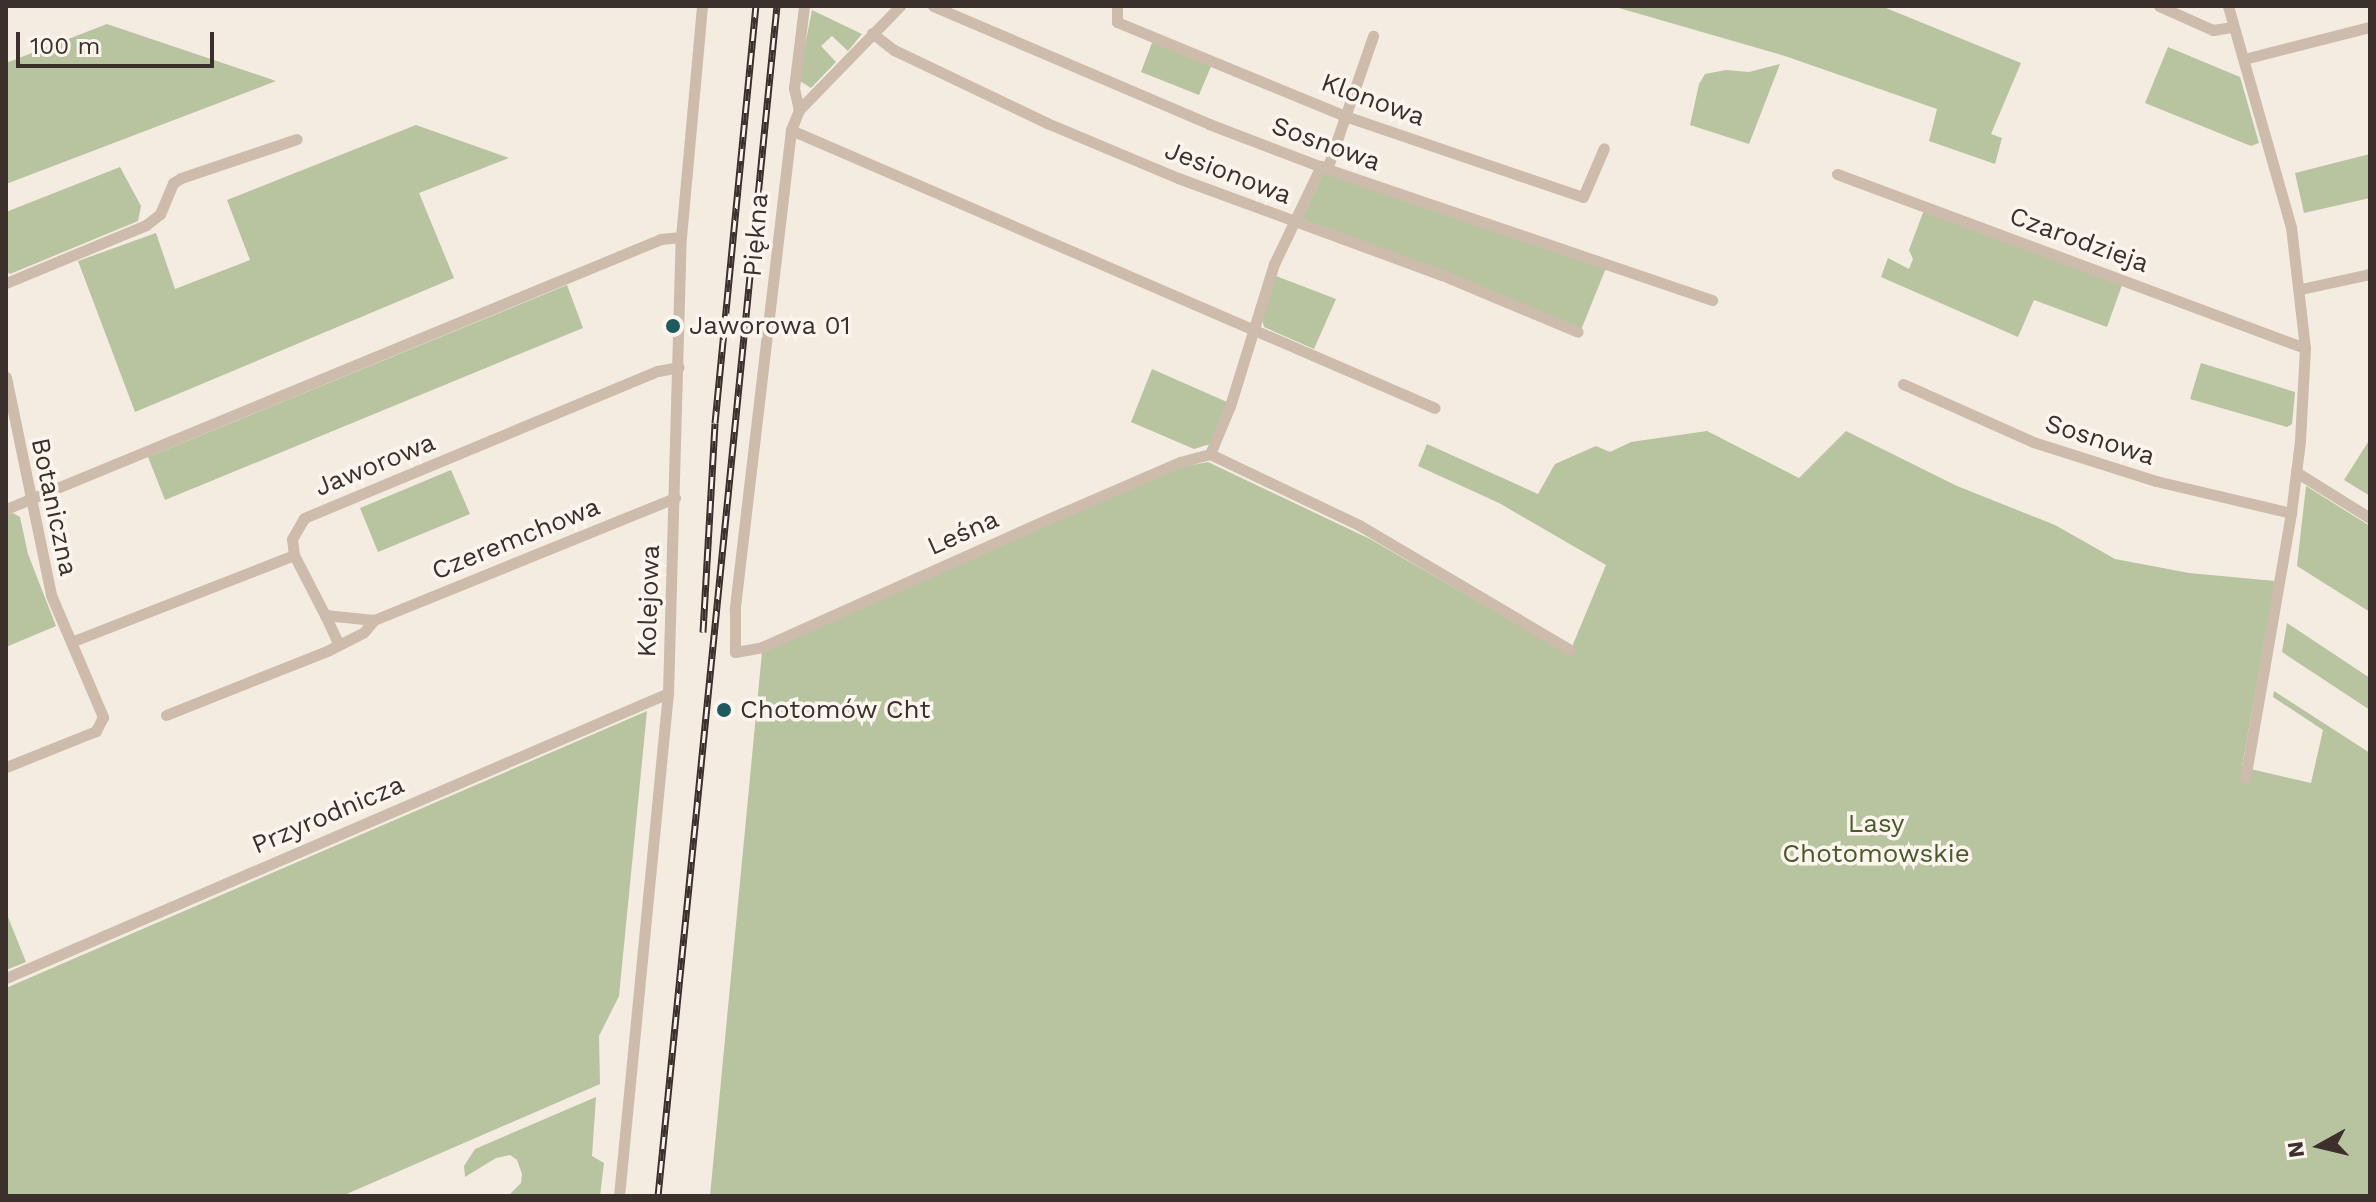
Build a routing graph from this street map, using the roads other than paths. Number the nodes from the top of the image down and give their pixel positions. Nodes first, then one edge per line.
1 (702, 6) edge
2 (804, 6) edge
3 (900, 6) edge
4 (933, 6) edge
5 (1117, 6) edge
6 (2159, 6) edge
7 (2228, 6) edge
8 (2233, 27) junction
9 (2370, 27) edge
10 (872, 33) junction
11 (1373, 36) dead end
12 (2244, 59) junction
13 (799, 110) junction
14 (1345, 116) junction
15 (791, 130) junction
16 (297, 139) dead end
17 (1604, 148) dead end
18 (1324, 168) junction
19 (1837, 174) dead end
20 (1295, 223) junction
21 (681, 237) junction
22 (2370, 274) edge
23 (6, 283) edge
24 (2301, 289) junction
25 (1712, 300) dead end
26 (1252, 328) junction
27 (1578, 332) dead end
28 (2305, 348) junction
29 (679, 367) junction
30 (6, 377) edge
31 (1903, 384) dead end
32 (1435, 408) dead end
33 (1210, 454) junction
34 (2296, 472) junction
35 (30, 497) junction
36 (675, 498) junction
37 (6, 509) edge
38 (2291, 513) junction
39 (2370, 518) edge
40 (294, 555) junction
41 (325, 615) junction
42 (374, 620) junction
43 (71, 642) junction
44 (339, 645) junction
45 (1570, 650) dead end
46 (735, 652) joint
47 (668, 693) junction
48 (166, 715) dead end
49 (6, 767) edge
50 (2245, 778) dead end
51 (6, 978) edge
52 (619, 1196) edge

1 - 21 street, Kolejowa
2 - 13 street
3 - 10 street, Piękna
4 - 18 street, Sosnowa
5 - 14 street, Klonowa
6 - 8 street
7 - 8 street
8 - 12 street
9 - 12 street
10 - 13 street, Piękna
10 - 20 street, Jesionowa
11 - 14 street
12 - 24 street
13 - 15 street, Piękna
14 - 17 street, Klonowa
14 - 18 street
15 - 26 street
15 - 46 street, Piękna
16 - 23 street
18 - 20 street
18 - 25 street, Sosnowa
19 - 28 street, Czarodzieja
20 - 26 street
20 - 27 street, Jesionowa
21 - 29 street, Kolejowa
21 - 35 street
22 - 24 street
24 - 28 street
26 - 32 street
26 - 33 street
28 - 34 street
29 - 36 street, Kolejowa
29 - 40 street, Jaworowa
30 - 35 street, Botaniczna
31 - 38 street, Sosnowa
33 - 45 street
33 - 46 street, Leśna
34 - 38 street
34 - 39 street
35 - 37 street
35 - 43 street, Botaniczna
36 - 42 street, Czeremchowa
36 - 47 street, Kolejowa
38 - 50 street
40 - 41 street
40 - 43 street
41 - 42 street, Czeremchowa
41 - 44 street
42 - 44 street, Czeremchowa
43 - 49 street, Botaniczna
44 - 48 street, Czeremchowa
47 - 51 street, Przyrodnicza
47 - 52 street, Kolejowa

